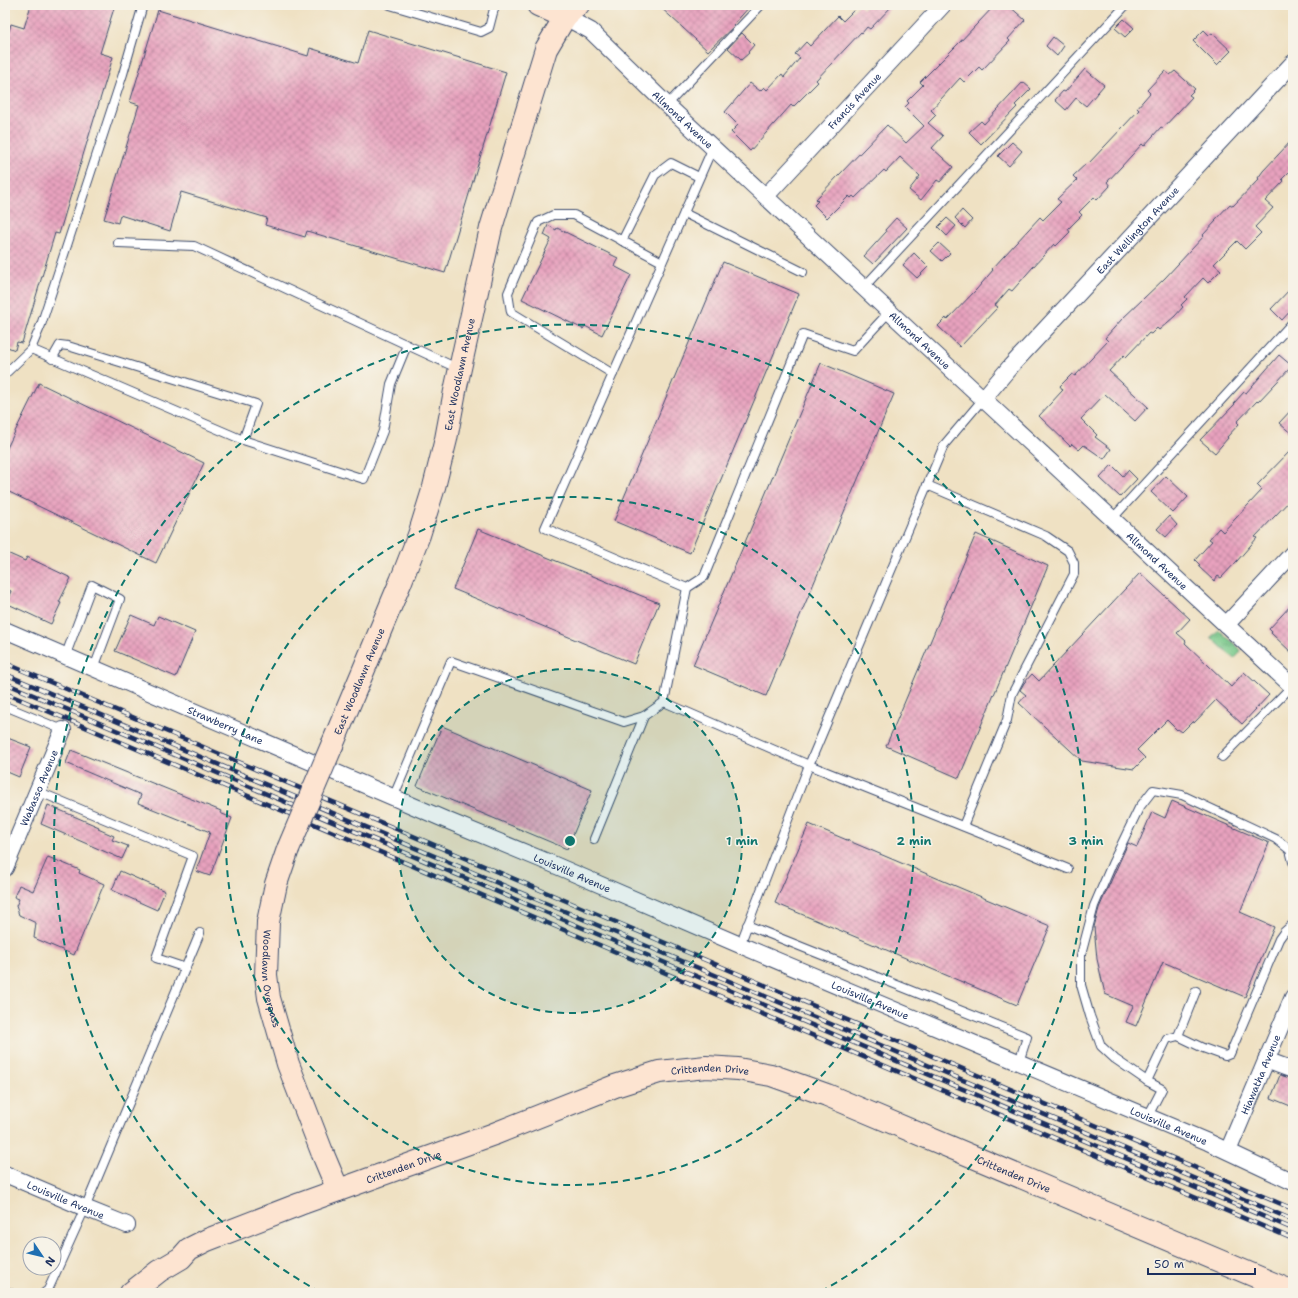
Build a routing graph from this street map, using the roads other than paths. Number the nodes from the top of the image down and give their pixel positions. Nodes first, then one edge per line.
1 (142, 5) edge
2 (390, 5) edge
3 (495, 5) edge
4 (538, 5) edge
5 (761, 5) edge
6 (943, 5) edge
7 (1126, 5) edge
8 (411, 8) edge
9 (568, 9) edge
10 (1293, 63) edge
11 (667, 105) junction
12 (713, 147) junction
13 (699, 177) junction
14 (766, 196) junction
15 (684, 213) junction
16 (622, 241) junction
17 (118, 243) dead end
18 (662, 262) junction
19 (803, 272) dead end
20 (864, 287) junction
21 (890, 311) junction
22 (1293, 322) edge
23 (407, 345) junction
24 (31, 349) junction
25 (52, 359) junction
26 (460, 370) junction
27 (5, 374) edge
28 (613, 374) junction
29 (984, 399) junction
30 (243, 440) junction
31 (928, 485) junction
32 (1112, 519) junction
33 (1293, 553) edge
34 (687, 588) junction
35 (1226, 625) junction
36 (5, 630) edge
37 (65, 657) junction
38 (94, 668) junction
39 (1292, 687) edge
40 (664, 702) junction
41 (5, 706) edge
42 (644, 716) junction
43 (63, 730) joint
44 (333, 743) joint
45 (1222, 757) dead end
46 (809, 765) junction
47 (37, 791) junction
48 (394, 798) junction
49 (446, 820) joint
50 (963, 826) junction
51 (594, 839) dead end
52 (1293, 862) edge
53 (5, 868) edge
54 (1068, 869) dead end
55 (1293, 924) edge
56 (747, 925) junction
57 (200, 933) dead end
58 (740, 945) junction
59 (186, 968) junction
60 (1196, 991) dead end
61 (1293, 997) edge
62 (1178, 1036) junction
63 (1266, 1060) junction
64 (1019, 1062) junction
65 (1293, 1070) edge
66 (1147, 1081) junction
67 (1148, 1116) junction
68 (1228, 1152) junction
69 (5, 1174) edge
70 (1293, 1182) edge
71 (338, 1190) junction
72 (85, 1208) junction
73 (127, 1225) dead end
74 (5, 1291) edge
75 (1293, 1292) edge
76 (10, 1293) edge
77 (44, 1293) edge
78 (130, 1293) edge

1 - 24 lane
2 - 8 lane
3 - 8 lane
4 - 9 main road, Allmond Avenue
5 - 11 lane
6 - 14 street, Francis Avenue
7 - 20 lane
9 - 11 street, Allmond Avenue
9 - 26 main road, East Woodlawn Avenue
10 - 29 street, East Wellington Avenue
11 - 12 street, Allmond Avenue
12 - 13 lane
12 - 14 street, Allmond Avenue
13 - 15 lane
13 - 16 lane
14 - 20 street, Allmond Avenue
15 - 18 lane
15 - 19 lane
16 - 18 lane
16 - 28 lane
17 - 23 lane
18 - 28 lane
20 - 21 street, Allmond Avenue
21 - 29 street, Allmond Avenue
21 - 34 lane
22 - 32 lane
23 - 26 lane
23 - 30 lane
24 - 25 lane
24 - 27 lane
25 - 30 lane
25 - 30 lane
26 - 44 main road, East Woodlawn Avenue
28 - 34 lane
29 - 31 lane
29 - 32 street, Allmond Avenue
31 - 46 lane
31 - 50 lane
32 - 35 street, Allmond Avenue
33 - 35 street
34 - 40 lane
35 - 39 street, Allmond Avenue
36 - 37 street, Strawberry Lane
37 - 38 street, Strawberry Lane
37 - 38 lane
38 - 48 street, Strawberry Lane
39 - 45 lane
40 - 42 lane
40 - 46 lane
41 - 43 lane
42 - 48 lane
42 - 51 lane
43 - 47 street, Wabasso Avenue
44 - 71 main road, Woodlawn Overpass, bridge
46 - 50 lane
46 - 56 lane
47 - 53 street, Wabasso Avenue
47 - 59 lane
48 - 49 street, Strawberry Lane
49 - 58 street, Louisville Avenue
50 - 54 lane
52 - 66 lane
55 - 62 lane
56 - 58 lane
56 - 64 lane
57 - 59 lane
58 - 64 street, Louisville Avenue
59 - 72 lane
60 - 62 lane
61 - 63 street, Hiawatha Avenue
62 - 66 lane
63 - 65 street
63 - 68 street, Hiawatha Avenue
64 - 67 street, Louisville Avenue
66 - 67 lane
67 - 68 street, Louisville Avenue
68 - 70 street, Louisville Avenue
69 - 72 street, Louisville Avenue
71 - 75 main road, Crittenden Drive
71 - 78 main road, Crittenden Drive
72 - 73 street, Louisville Avenue
72 - 77 lane
74 - 76 lane

